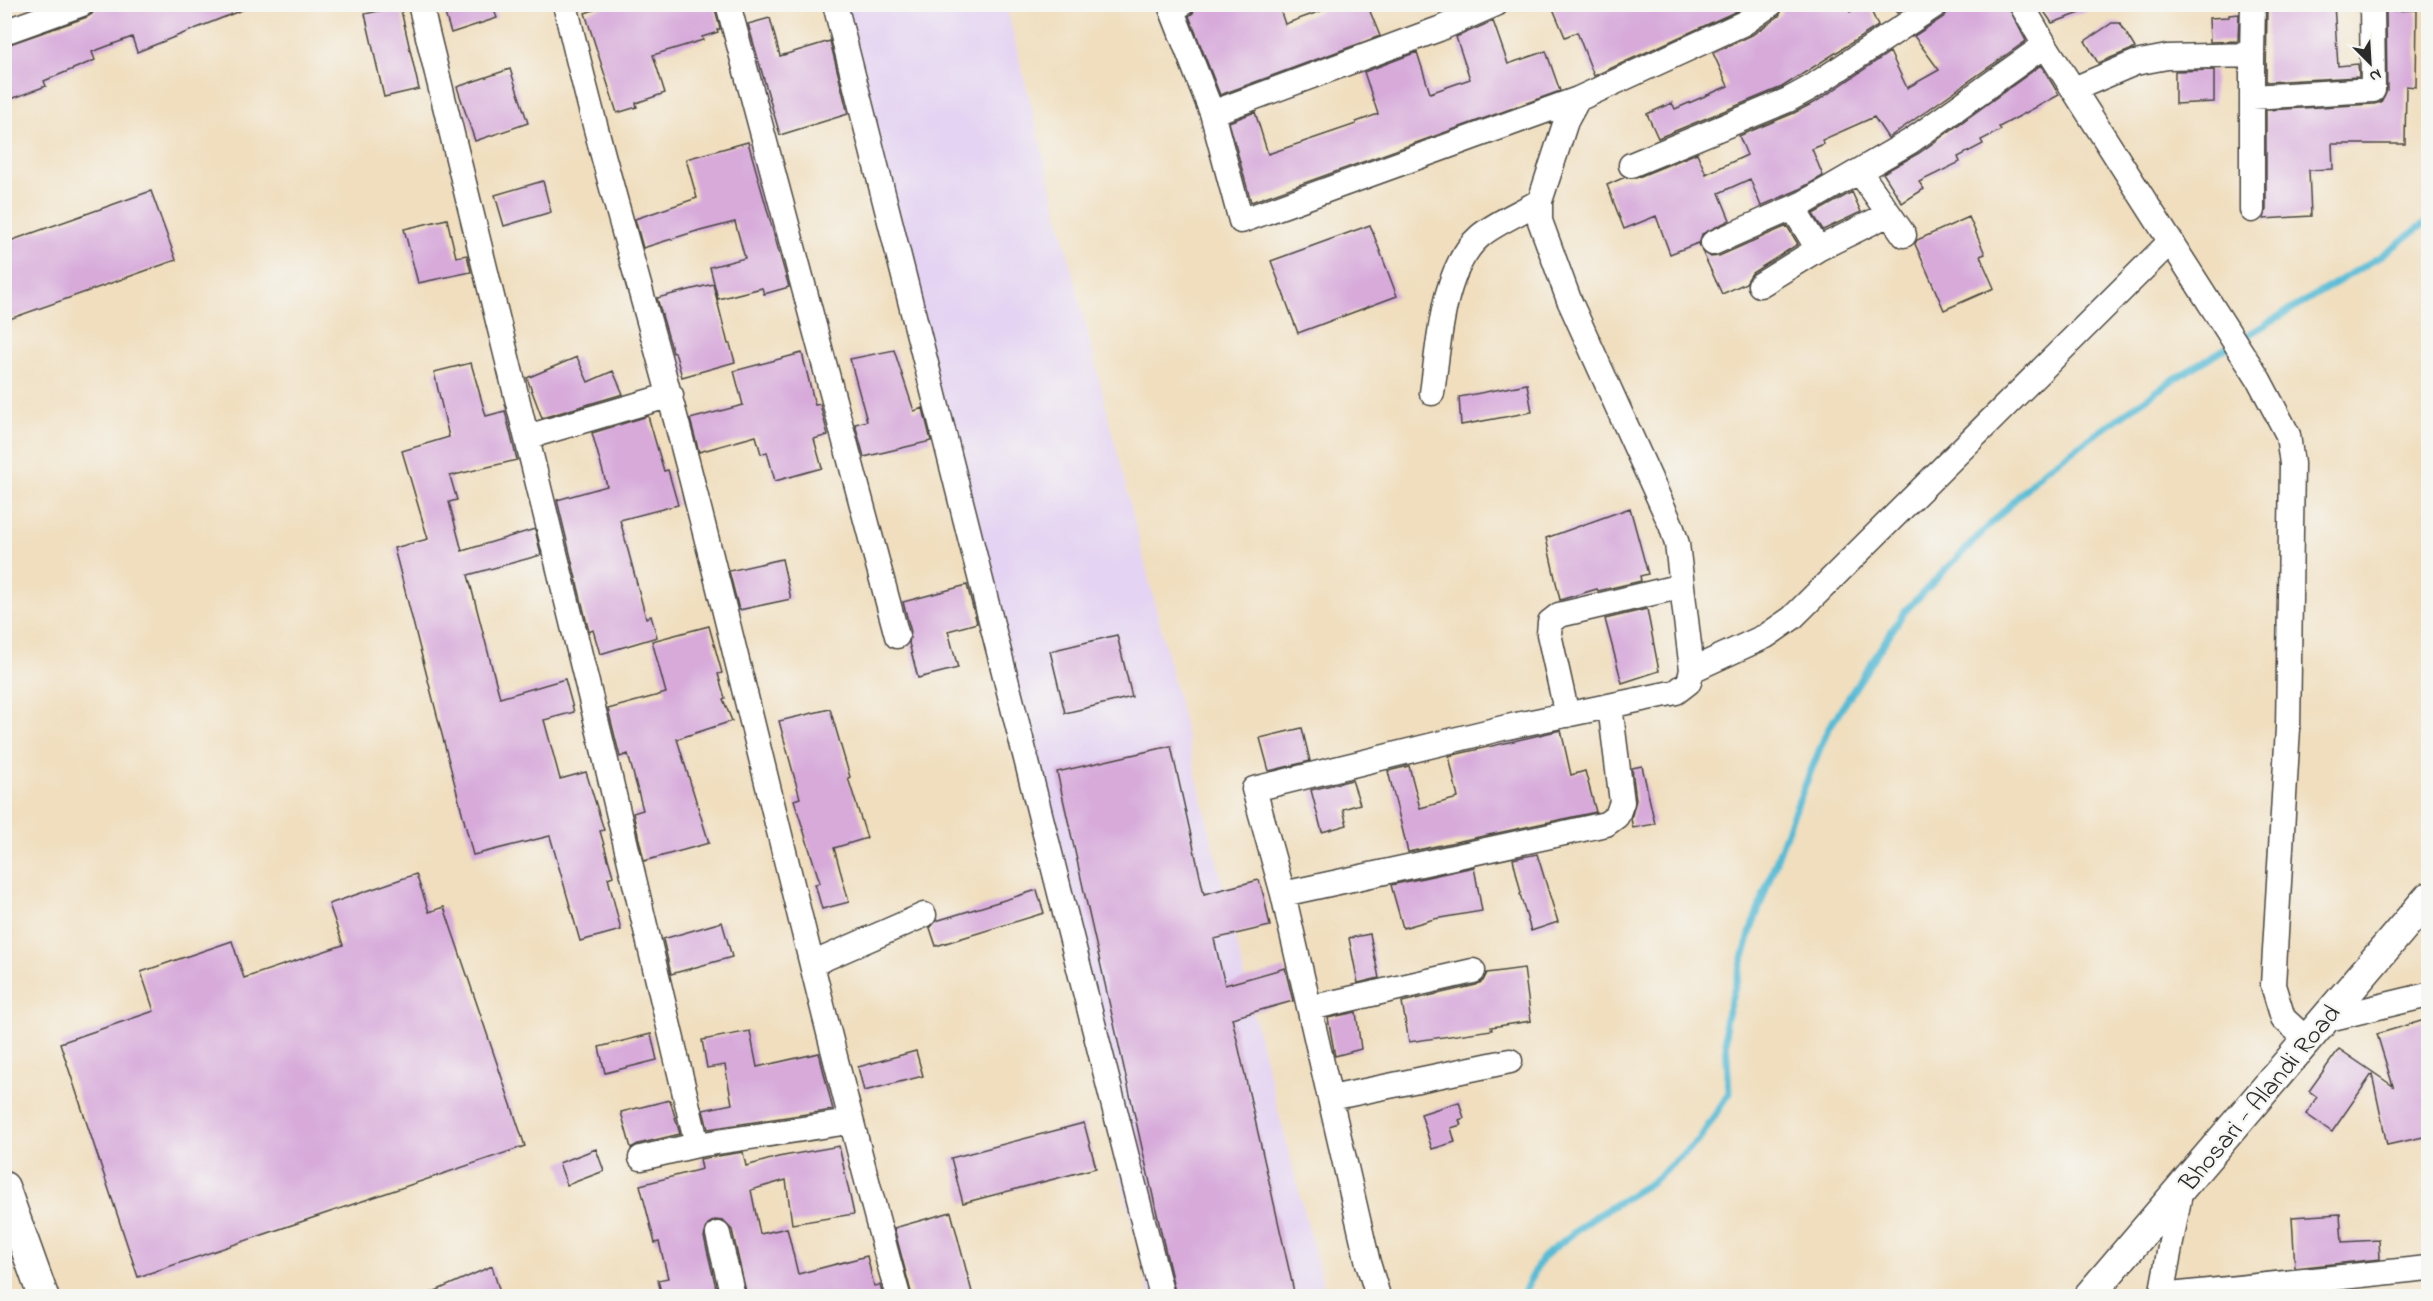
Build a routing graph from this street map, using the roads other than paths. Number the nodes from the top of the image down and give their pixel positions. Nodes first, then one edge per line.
1 (81, 4) edge
2 (420, 4) edge
3 (565, 4) edge
4 (728, 4) edge
5 (835, 4) edge
6 (1182, 4) edge
7 (1496, 4) edge
8 (1937, 4) edge
9 (2021, 4) edge
10 (2253, 4) edge
11 (2372, 4) edge
12 (1759, 8) edge
13 (4, 32) edge
14 (2045, 45) junction
15 (2252, 55) junction
16 (2074, 88) junction
17 (2253, 97) junction
18 (1578, 99) junction
19 (1212, 113) junction
20 (1631, 165) dead end
21 (1859, 171) junction
22 (1540, 201) junction
23 (1793, 208) junction
24 (2252, 210) dead end
25 (1889, 214) junction
26 (1904, 235) dead end
27 (2171, 241) junction
28 (1713, 243) dead end
29 (1818, 249) junction
30 (1760, 285) dead end
31 (1432, 393) dead end
32 (671, 395) junction
33 (526, 437) junction
34 (1682, 586) junction
35 (897, 636) dead end
36 (1692, 670) junction
37 (1610, 706) junction
38 (1568, 715) junction
39 (1283, 894) junction
40 (2428, 898) edge
41 (924, 915) dead end
42 (812, 964) junction
43 (1473, 970) dead end
44 (2428, 995) edge
45 (1310, 1008) junction
46 (2315, 1030) junction
47 (1510, 1061) dead end
48 (1331, 1098) junction
49 (849, 1122) junction
50 (697, 1145) junction
51 (641, 1158) dead end
52 (4, 1187) edge
53 (2181, 1188) junction
54 (718, 1234) dead end
55 (2428, 1268) edge
56 (43, 1296) edge
57 (733, 1296) edge
58 (898, 1296) edge
59 (1162, 1296) edge
60 (1378, 1296) edge
61 (2089, 1296) edge
62 (2161, 1296) edge

1 - 13 street
2 - 33 street
3 - 32 street
4 - 35 street
5 - 59 street
6 - 19 street
7 - 19 street
8 - 20 street
9 - 14 street
10 - 15 street
11 - 17 street
12 - 18 street
14 - 16 street
14 - 21 street
15 - 16 street
15 - 17 street
16 - 27 street
17 - 24 street
18 - 19 street
18 - 22 street
21 - 23 street
21 - 25 street
22 - 31 street
22 - 34 street
23 - 28 street
23 - 29 street
25 - 26 street
25 - 29 street
27 - 36 street
27 - 46 street
29 - 30 street
32 - 33 street
32 - 42 street
33 - 50 street
34 - 36 street
34 - 38 street
36 - 37 street
37 - 38 street
37 - 39 street
38 - 39 street
39 - 45 street
40 - 46 main road, Bhosari - Alandi Road
41 - 42 street
42 - 49 street
43 - 45 street
44 - 46 street
45 - 48 street
46 - 53 main road, Bhosari - Alandi Road
47 - 48 street
48 - 60 street
49 - 50 street
49 - 58 street
50 - 51 street
52 - 56 main road
53 - 61 main road, Bhosari - Alandi Road
53 - 62 street
54 - 57 street
55 - 62 street

